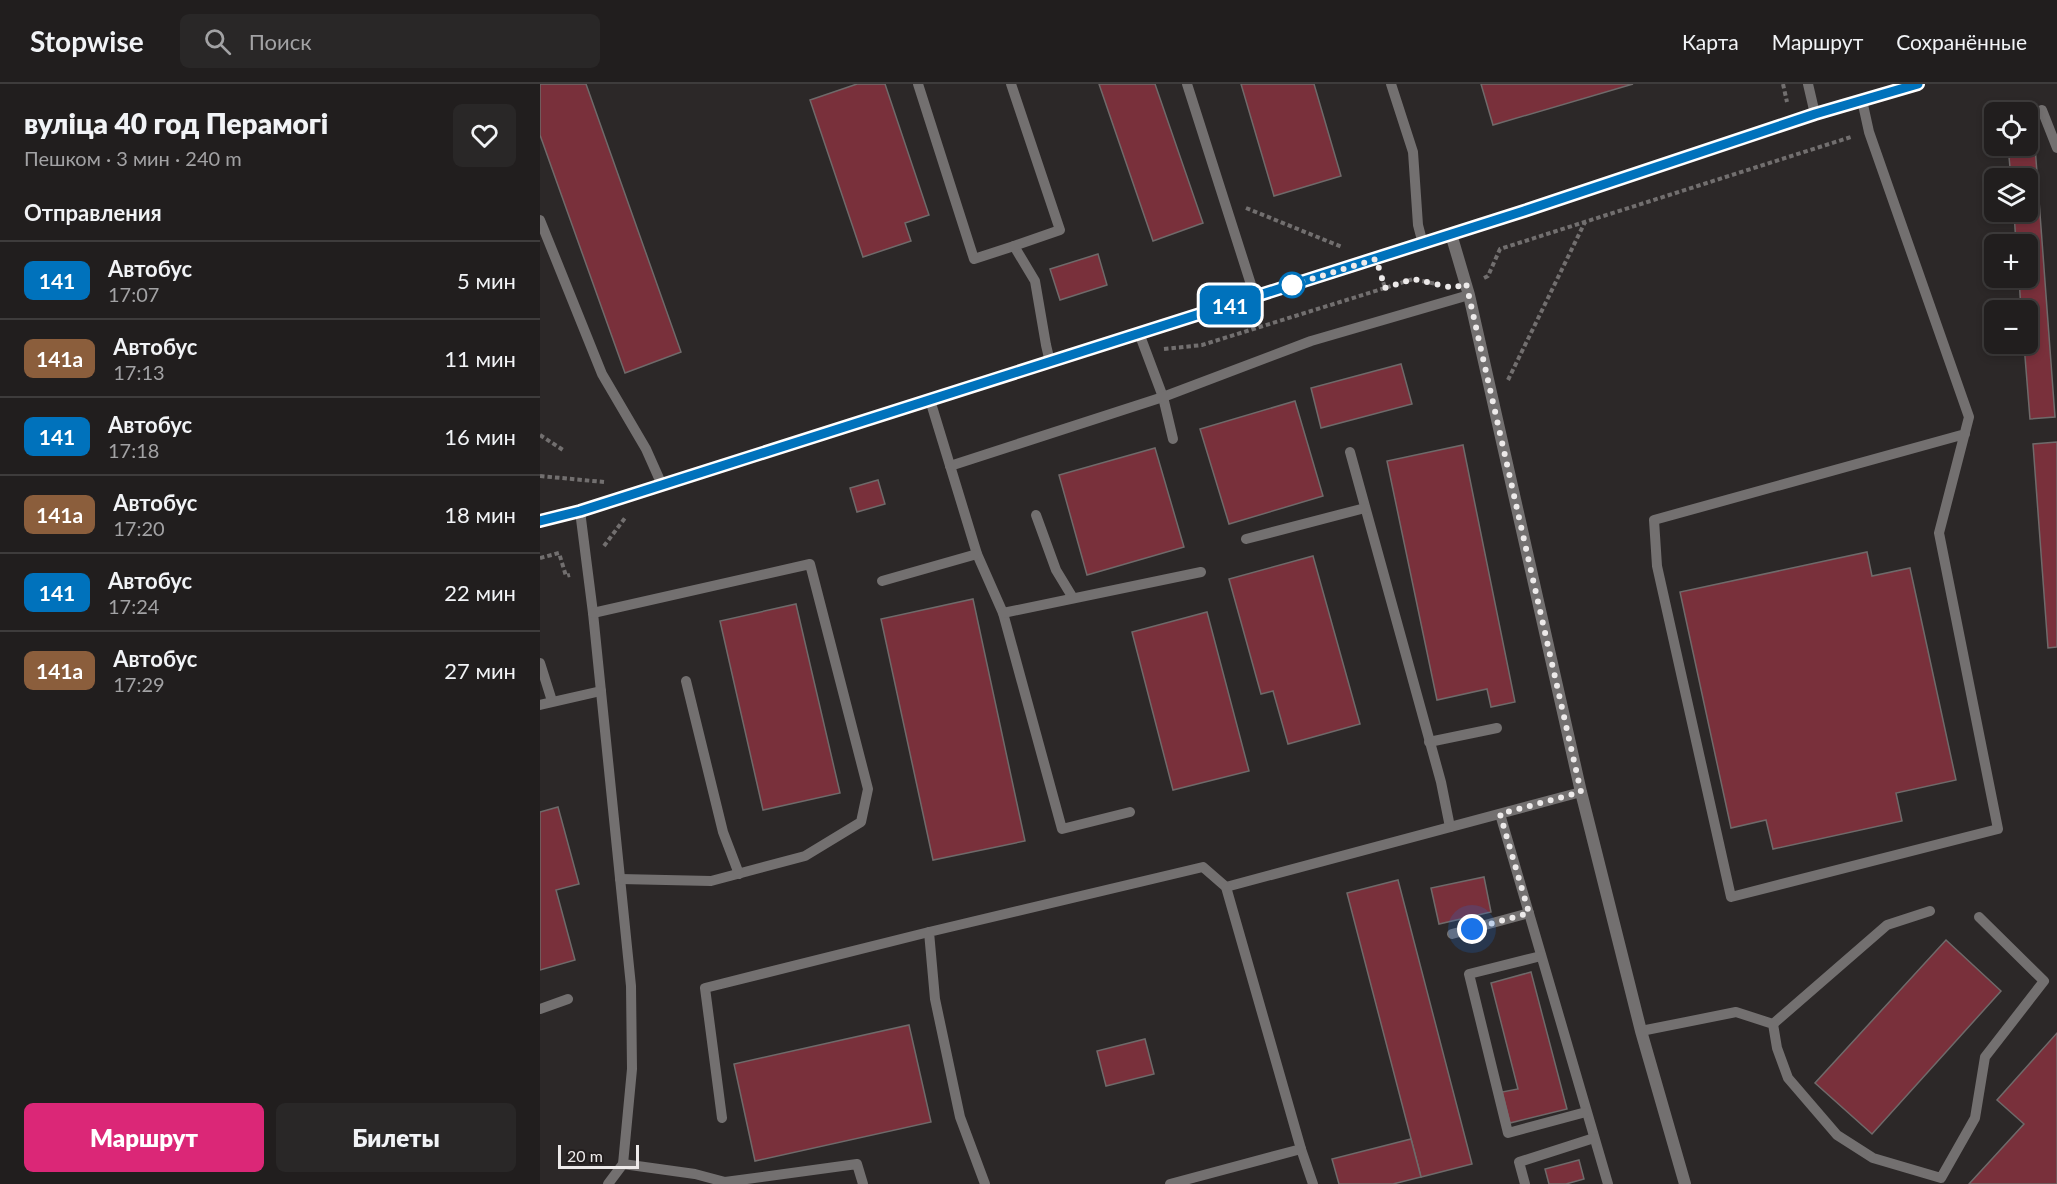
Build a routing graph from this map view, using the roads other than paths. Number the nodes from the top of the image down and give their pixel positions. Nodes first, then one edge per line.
1 (918, 84) edge
2 (1011, 84) edge
3 (1187, 84) edge
4 (1391, 84) edge
5 (1808, 84) edge
6 (1918, 84) edge
7 (1862, 100) junction
8 (2042, 110) dead end
9 (1815, 114) junction
10 (2057, 148) edge
11 (540, 220) edge
12 (1451, 234) junction
13 (1423, 244) junction
14 (1014, 246) junction
15 (1467, 289) junction
16 (1254, 297) junction
17 (1139, 333) junction
18 (1050, 362) junction
19 (1163, 397) junction
20 (930, 400) junction
21 (1965, 434) junction
22 (1173, 439) dead end
23 (1350, 452) dead end
24 (950, 466) junction
25 (662, 485) junction
26 (1365, 508) junction
27 (580, 511) junction
28 (1036, 515) dead end
29 (540, 521) edge
30 (1246, 538) dead end
31 (977, 554) junction
32 (1201, 572) dead end
33 (882, 581) dead end
34 (1073, 598) junction
35 (593, 613) junction
36 (1003, 613) junction
37 (540, 663) edge
38 (686, 681) dead end
39 (601, 692) junction
40 (552, 701) junction
41 (540, 705) edge
42 (1497, 728) dead end
43 (1429, 742) junction
44 (1581, 792) junction
45 (1130, 812) dead end
46 (1500, 814) junction
47 (1450, 827) junction
48 (739, 874) junction
49 (620, 879) junction
50 (1226, 887) junction
51 (1930, 911) dead end
52 (1529, 913) junction
53 (1979, 917) dead end
54 (929, 932) junction
55 (1452, 934) dead end
56 (1541, 956) junction
57 (568, 999) dead end
58 (540, 1009) edge
59 (1773, 1024) junction
60 (1641, 1031) junction
61 (1586, 1112) junction
62 (722, 1118) dead end
63 (1594, 1138) junction
64 (1301, 1149) junction
65 (623, 1164) junction
66 (1942, 1181) edge
67 (608, 1184) edge
68 (863, 1184) edge
69 (985, 1184) edge
70 (1170, 1184) edge
71 (1313, 1184) edge
72 (1525, 1184) edge
73 (1608, 1184) edge
74 (1685, 1184) edge

1 - 14 lane
2 - 14 lane
3 - 16 lane
4 - 13 lane
5 - 9 lane
6 - 7 street
7 - 9 street
7 - 21 lane
8 - 10 lane
9 - 12 street
11 - 25 lane
12 - 13 street
12 - 15 street
13 - 16 street
14 - 18 lane
15 - 19 lane
15 - 44 street
16 - 17 street
17 - 18 street
17 - 19 lane
18 - 20 street
19 - 22 lane
19 - 24 lane
20 - 24 lane
20 - 25 street
21 - 21 lane
23 - 26 lane
24 - 31 lane
25 - 27 street
26 - 30 lane
26 - 43 lane
27 - 29 street
27 - 35 lane
28 - 34 lane
31 - 33 lane
31 - 36 lane
32 - 34 lane
34 - 36 lane
35 - 39 lane
35 - 48 lane
36 - 45 lane
37 - 40 lane
38 - 48 lane
39 - 40 lane
39 - 49 lane
40 - 41 lane
42 - 43 lane
43 - 47 lane
44 - 46 lane
44 - 60 street
46 - 47 lane
46 - 52 lane
47 - 50 lane
48 - 49 lane
49 - 65 lane
50 - 54 lane
50 - 64 lane
51 - 59 lane
52 - 55 lane
52 - 56 lane
53 - 66 lane
54 - 62 lane
54 - 69 lane
56 - 61 lane
56 - 61 lane
57 - 58 lane
59 - 60 lane
59 - 66 lane
60 - 74 street
61 - 63 lane
63 - 72 lane
63 - 73 lane
64 - 70 lane
64 - 71 lane
65 - 67 lane
65 - 68 lane

